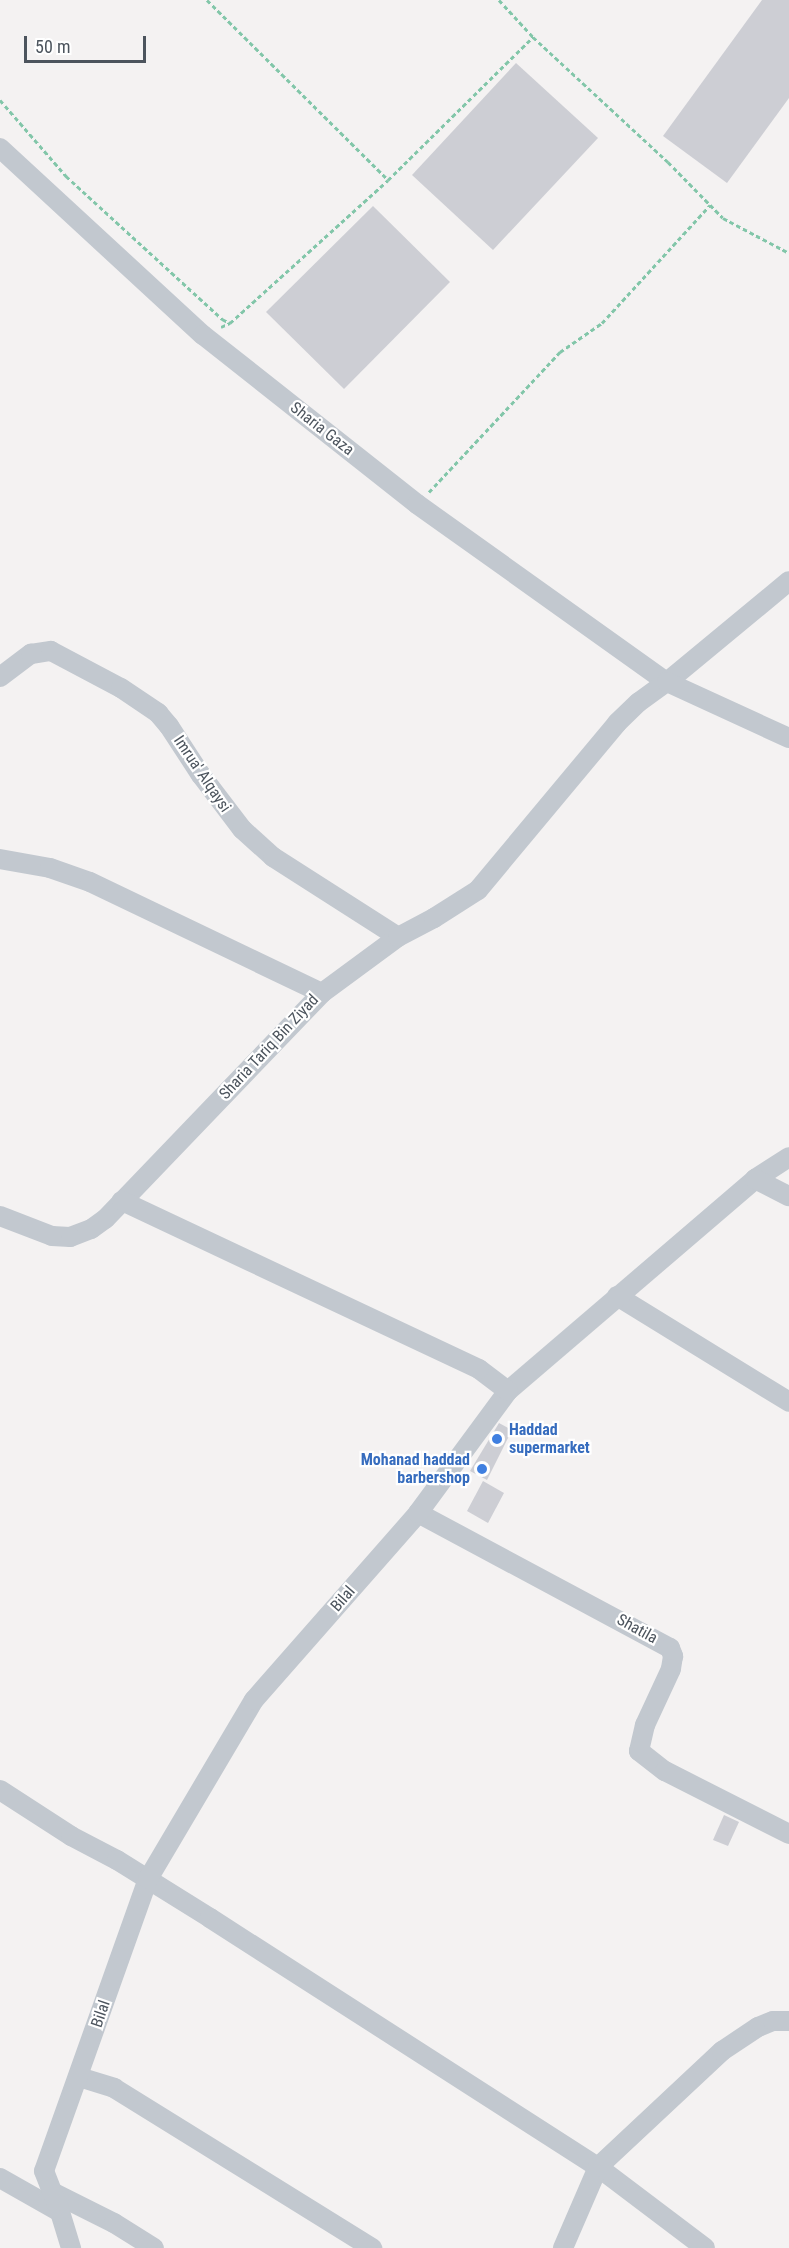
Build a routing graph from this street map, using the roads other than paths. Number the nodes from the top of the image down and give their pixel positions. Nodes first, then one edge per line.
1 (0, 148) edge
2 (789, 581) edge
3 (0, 677) edge
4 (668, 682) junction
5 (789, 738) edge
6 (0, 859) edge
7 (398, 938) junction
8 (322, 993) junction
9 (789, 1157) edge
10 (755, 1179) junction
11 (789, 1196) edge
12 (122, 1201) junction
13 (0, 1216) edge
14 (617, 1296) junction
15 (508, 1391) junction
16 (789, 1402) edge
17 (418, 1513) junction
18 (0, 1790) edge
19 (789, 1834) edge
20 (148, 1879) junction
21 (789, 2021) edge
22 (79, 2077) junction
23 (598, 2167) junction
24 (44, 2170) junction
25 (8, 2182) edge
26 (54, 2193) junction
27 (60, 2212) junction
28 (71, 2248) edge
29 (154, 2248) edge
30 (372, 2248) edge
31 (563, 2248) edge
32 (705, 2248) edge

1 - 4 street, Sharia Gaza
2 - 4 street
3 - 7 street, Imrua' Alqaysi
4 - 5 street, Sharia Gaza
4 - 7 street
6 - 8 street, Sharia Tariq Bin Ziyad
7 - 8 street
8 - 12 street, Sharia Tariq Bin Ziyad
9 - 10 street, Bilal
10 - 11 street
10 - 14 street, Bilal
12 - 13 street, Sharia Tariq Bin Ziyad
12 - 15 street
14 - 15 street, Bilal
14 - 16 street
15 - 17 street, Bilal
17 - 19 street, Shatila
17 - 20 street, Bilal
18 - 20 street
20 - 22 street, Bilal
20 - 23 street
21 - 23 street
22 - 24 street, Bilal
22 - 30 street
23 - 31 street
23 - 32 street
24 - 25 street
24 - 26 street
25 - 27 street
26 - 27 street
26 - 29 street
27 - 28 street

